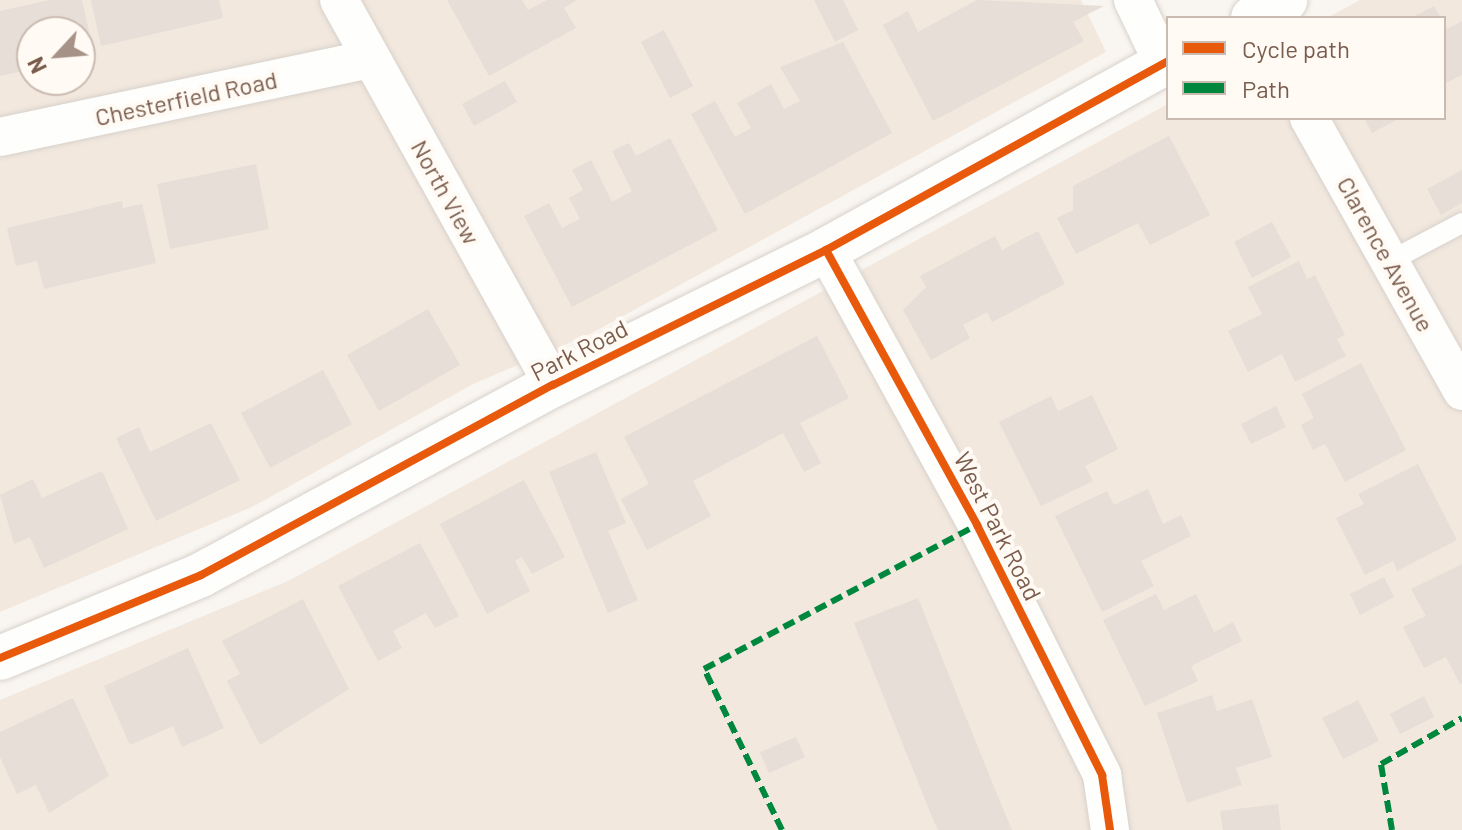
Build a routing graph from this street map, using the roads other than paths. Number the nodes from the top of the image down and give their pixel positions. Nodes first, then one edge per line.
1 (339, 0) edge
2 (1133, 0) edge
3 (1285, 0) edge
4 (1257, 16) edge
5 (371, 59) junction
6 (1166, 62) edge
7 (1310, 120) edge
8 (0, 137) edge
9 (1462, 223) edge
10 (826, 250) junction
11 (1390, 261) junction
12 (553, 385) junction
13 (1462, 391) edge
14 (0, 658) edge
15 (1110, 830) edge

1 - 5 street, North View
2 - 6 street
3 - 4 street
5 - 8 street, Chesterfield Road
5 - 12 street, North View
6 - 10 street, Park Road
7 - 11 street, Clarence Avenue
9 - 11 lane
10 - 12 street, Park Road
10 - 15 street, West Park Road
11 - 13 street, Clarence Avenue
12 - 14 street, Park Road

